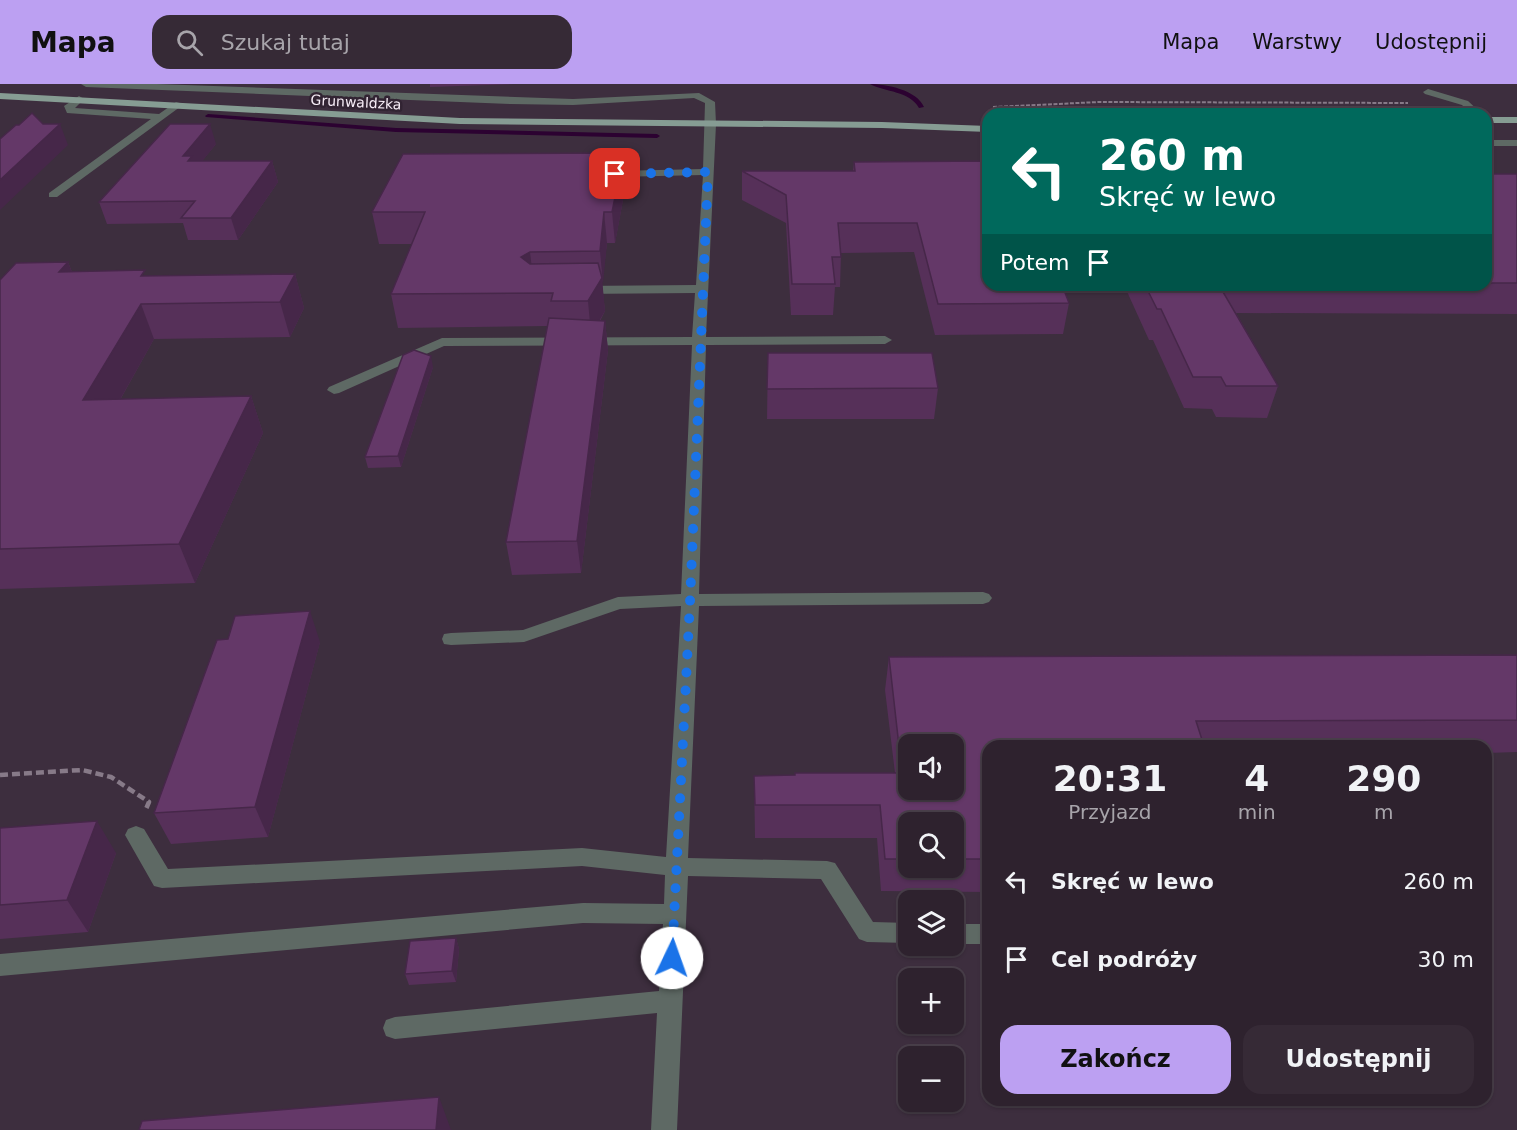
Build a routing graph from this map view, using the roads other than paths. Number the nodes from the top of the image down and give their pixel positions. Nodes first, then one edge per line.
1 (86, 84) edge
2 (399, 84) edge
3 (131, 85) edge
4 (181, 87) edge
5 (1428, 92) dead end
6 (0, 96) edge
7 (392, 96) junction
8 (79, 99) junction
9 (179, 104) junction
10 (1470, 108) edge
11 (161, 117) junction
12 (1492, 120) edge
13 (1517, 120) edge
14 (982, 121) edge
15 (711, 124) junction
16 (882, 125) junction
17 (982, 129) edge
18 (1492, 129) edge
19 (1517, 130) edge
20 (1492, 143) edge
21 (1517, 143) edge
22 (708, 172) junction
23 (615, 174) edge
24 (54, 195) dead end
25 (703, 289) junction
26 (568, 291) edge
27 (699, 340) junction
28 (885, 340) dead end
29 (334, 390) dead end
30 (983, 598) dead end
31 (690, 602) junction
32 (451, 639) dead end
33 (136, 835) road end
34 (677, 867) junction
35 (674, 914) junction
36 (898, 933) edge
37 (964, 934) edge
38 (982, 934) edge
39 (0, 965) edge
40 (670, 1001) junction
41 (395, 1028) dead end
42 (664, 1130) edge

1 - 3 street, Grunwaldzka
2 - 7 street
3 - 4 street, Grunwaldzka
4 - 7 street, Grunwaldzka
5 - 10 street
6 - 8 main road, Grunwaldzka
7 - 15 street, Grunwaldzka
8 - 9 main road, Grunwaldzka
8 - 11 street
9 - 11 street
9 - 15 main road, Grunwaldzka
11 - 24 street
12 - 13 main road
14 - 16 main road, Grunwaldzka
15 - 16 main road, Grunwaldzka
15 - 22 street
16 - 17 main road, Grunwaldzka
18 - 19 main road
20 - 21 street
22 - 23 street
22 - 25 street
25 - 26 street
25 - 27 street
27 - 28 street
27 - 29 street
27 - 31 street
30 - 31 street
31 - 32 street
31 - 34 street
33 - 34 street
34 - 35 street
34 - 36 street
35 - 39 street
35 - 40 street
37 - 38 street
40 - 41 street
40 - 42 street

